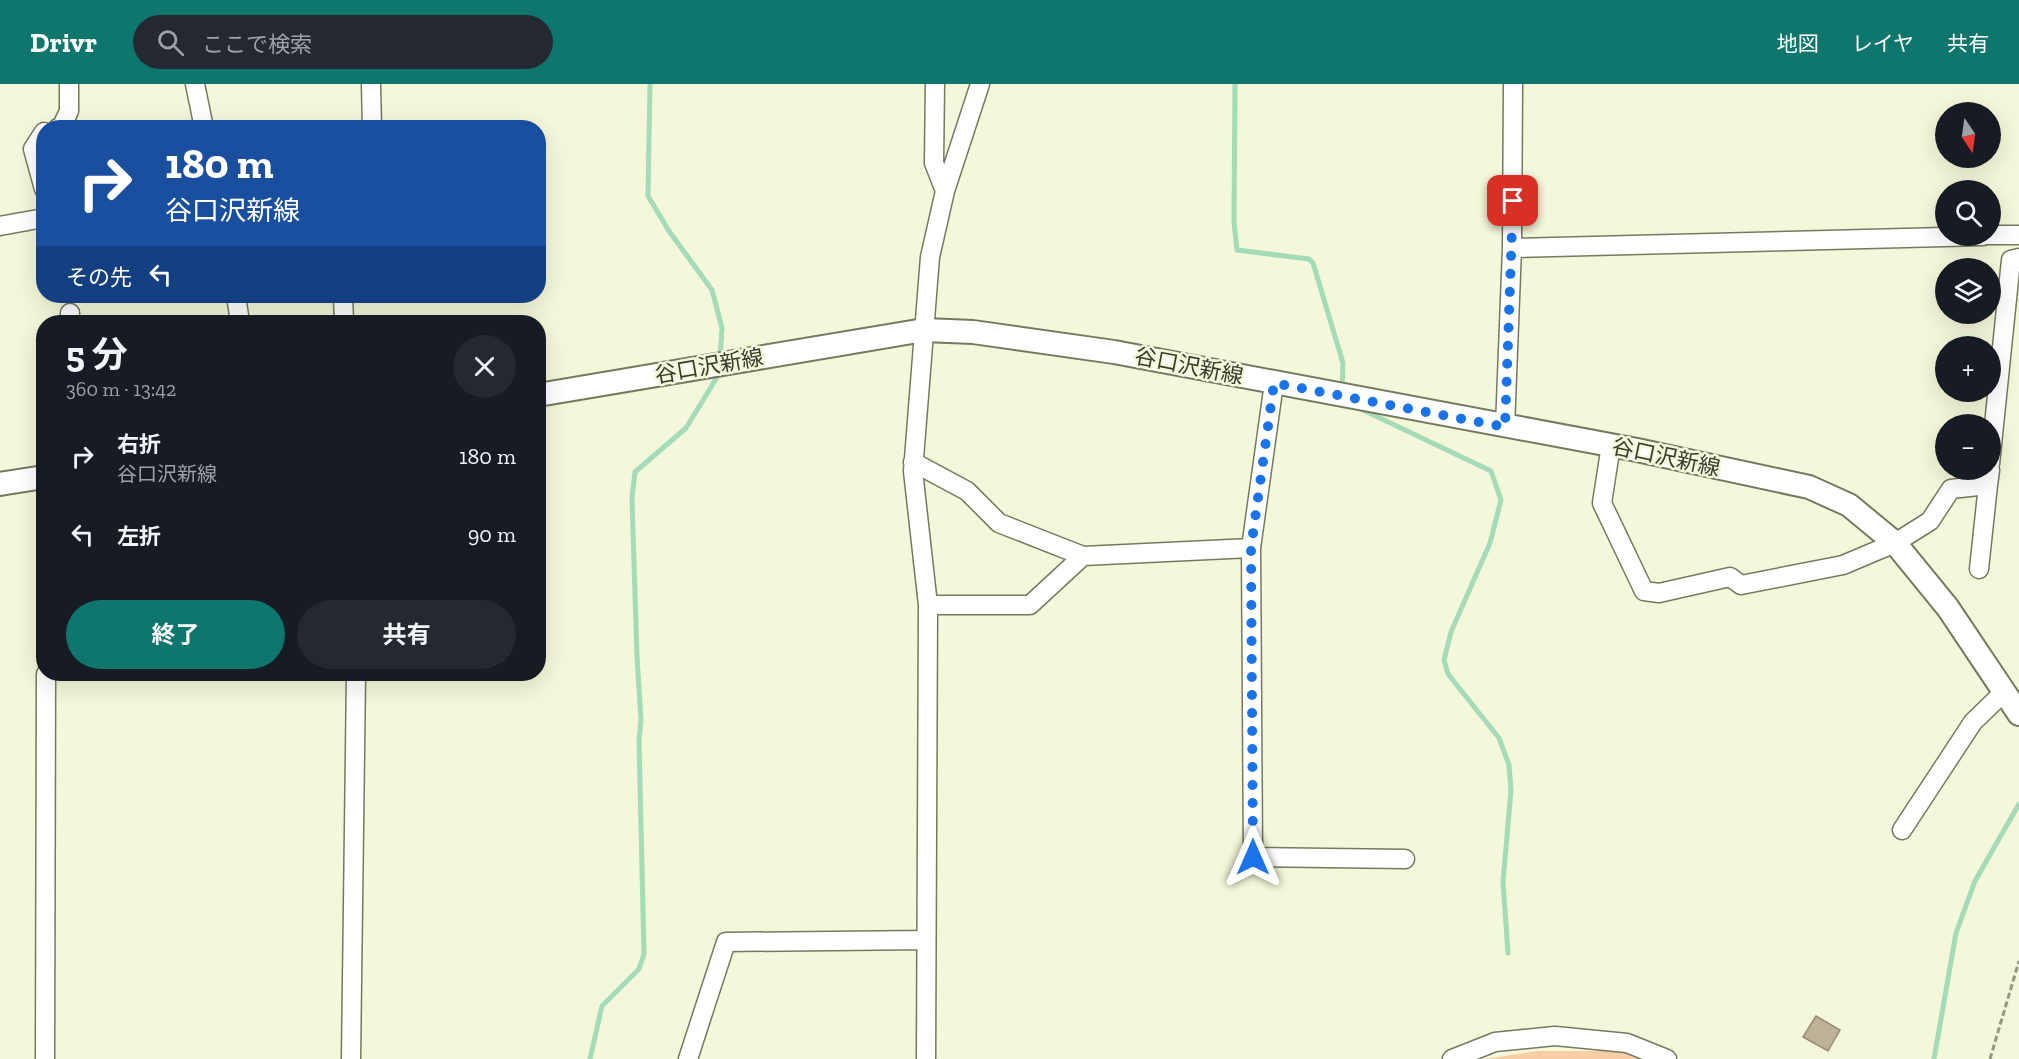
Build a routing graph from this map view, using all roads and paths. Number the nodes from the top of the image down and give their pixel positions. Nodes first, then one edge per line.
1 (69, 84) edge
2 (195, 84) edge
3 (371, 84) edge
4 (935, 84) edge
5 (980, 84) edge
6 (1514, 84) edge
7 (65, 120) edge
8 (202, 120) edge
9 (372, 120) edge
10 (36, 144) edge
11 (36, 160) edge
12 (945, 191) junction
13 (36, 219) edge
14 (0, 226) edge
15 (2001, 235) edge
16 (2019, 235) edge
17 (1935, 237) edge
18 (1512, 248) junction
19 (2019, 258) edge
20 (924, 330) junction
21 (1274, 383) junction
22 (546, 394) edge
23 (1995, 414) edge
24 (1505, 427) junction
25 (1611, 445) junction
26 (913, 462) junction
27 (36, 478) edge
28 (1980, 480) edge
29 (1989, 480) edge
30 (0, 484) edge
31 (1895, 543) junction
32 (1251, 548) junction
33 (1083, 556) junction
34 (1979, 569) dead end
35 (928, 605) junction
36 (46, 681) edge
37 (356, 681) edge
38 (2004, 692) junction
39 (2019, 714) edge
40 (1902, 830) dead end
41 (1405, 859) dead end
42 (926, 940) junction
43 (2019, 961) edge
44 (45, 1059) edge
45 (351, 1059) edge
46 (688, 1059) edge
47 (926, 1059) edge
48 (1452, 1059) edge
49 (1667, 1059) edge
50 (1990, 1059) edge

1 - 7 street
2 - 8 street
3 - 9 street
4 - 12 street
5 - 12 street
6 - 18 street
10 - 11 street
12 - 20 street
13 - 14 street
15 - 16 street
17 - 18 street
18 - 24 street
19 - 23 street
20 - 21 main road, 谷口沢新線
20 - 22 main road, 谷口沢新線
20 - 26 street
21 - 24 main road, 谷口沢新線
21 - 32 street
24 - 25 main road, 谷口沢新線
25 - 31 main road, 谷口沢新線
25 - 31 street
26 - 33 street
26 - 35 street
27 - 30 main road
28 - 31 street
29 - 34 street
31 - 38 main road, 谷口沢新線
32 - 33 street
32 - 41 street
33 - 35 street
35 - 42 street
36 - 44 street
37 - 45 street
38 - 39 main road, 谷口沢新線
38 - 40 street
42 - 46 street
42 - 47 street
43 - 50 path
48 - 49 street

